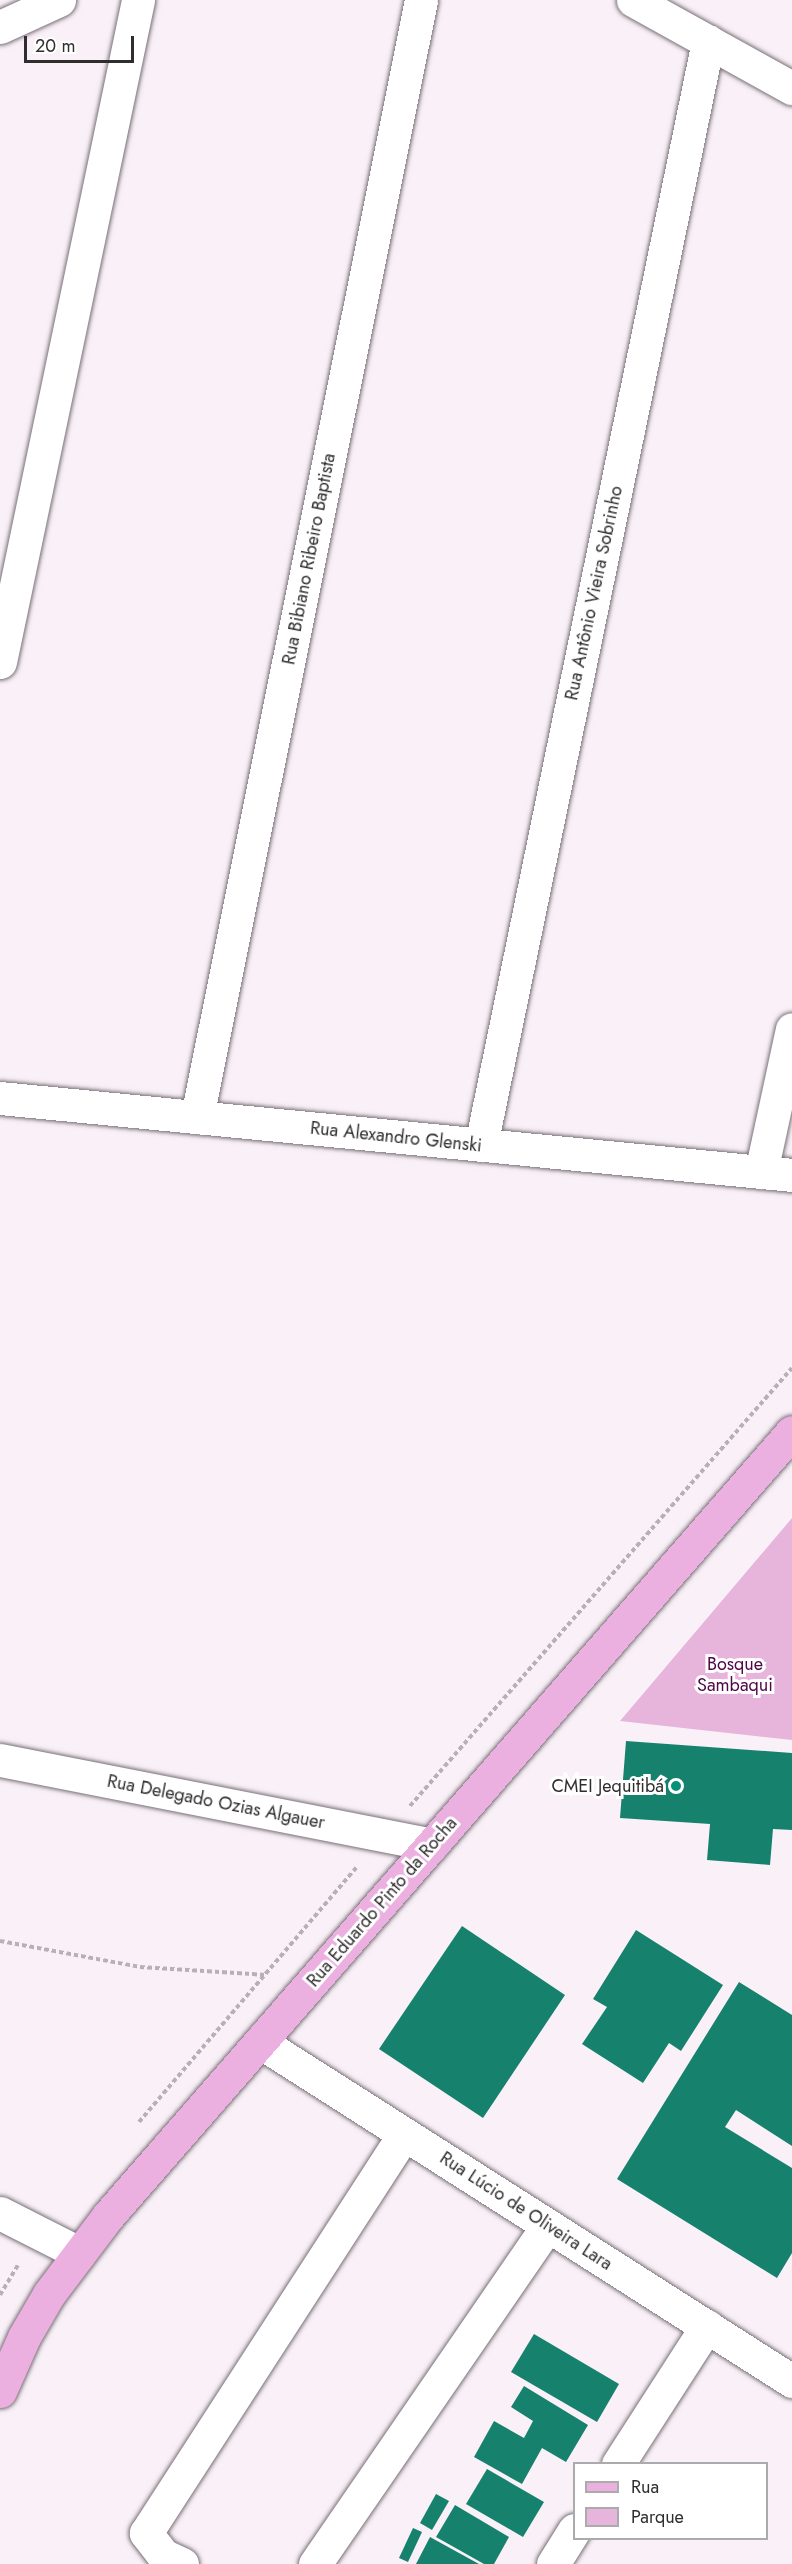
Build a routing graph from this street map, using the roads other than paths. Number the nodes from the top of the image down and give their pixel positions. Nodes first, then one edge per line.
1 (59, 0) edge
2 (138, 0) edge
3 (421, 0) edge
4 (633, 0) edge
5 (0, 27) edge
6 (708, 41) junction
7 (792, 88) edge
8 (0, 662) edge
9 (792, 1029) edge
10 (0, 1098) edge
11 (197, 1118) junction
12 (481, 1145) junction
13 (776, 1174) edge
14 (792, 1432) edge
15 (0, 1760) edge
16 (432, 1845) junction
17 (260, 2042) junction
18 (404, 2134) junction
19 (0, 2213) edge
20 (548, 2225) junction
21 (79, 2253) junction
22 (707, 2326) junction
23 (792, 2381) edge
24 (0, 2391) edge
25 (619, 2462) edge
26 (573, 2532) edge
27 (182, 2564) edge
28 (315, 2564) edge
29 (553, 2564) edge

1 - 5 street
2 - 8 street
3 - 11 street, Rua Bibiano Ribeiro Baptista
4 - 6 street
6 - 7 street
6 - 12 street, Rua Antônio Vieira Sobrinho
9 - 13 street
10 - 11 street, Rua Alexandro Glenski
11 - 12 street, Rua Alexandro Glenski
12 - 13 street, Rua Alexandro Glenski
14 - 16 main road, Rua Eduardo Pinto da Rocha
15 - 16 street, Rua Delegado Ozias Algauer
16 - 17 main road, Rua Eduardo Pinto da Rocha
17 - 18 street, Rua Lúcio de Oliveira Lara
17 - 21 main road, Rua Eduardo Pinto da Rocha
18 - 20 street, Rua Lúcio de Oliveira Lara
18 - 27 street
19 - 21 street
20 - 22 street, Rua Lúcio de Oliveira Lara
20 - 28 street
21 - 24 main road, Rua Eduardo Pinto da Rocha
22 - 23 street, Rua Lúcio de Oliveira Lara
22 - 25 street
26 - 29 street

